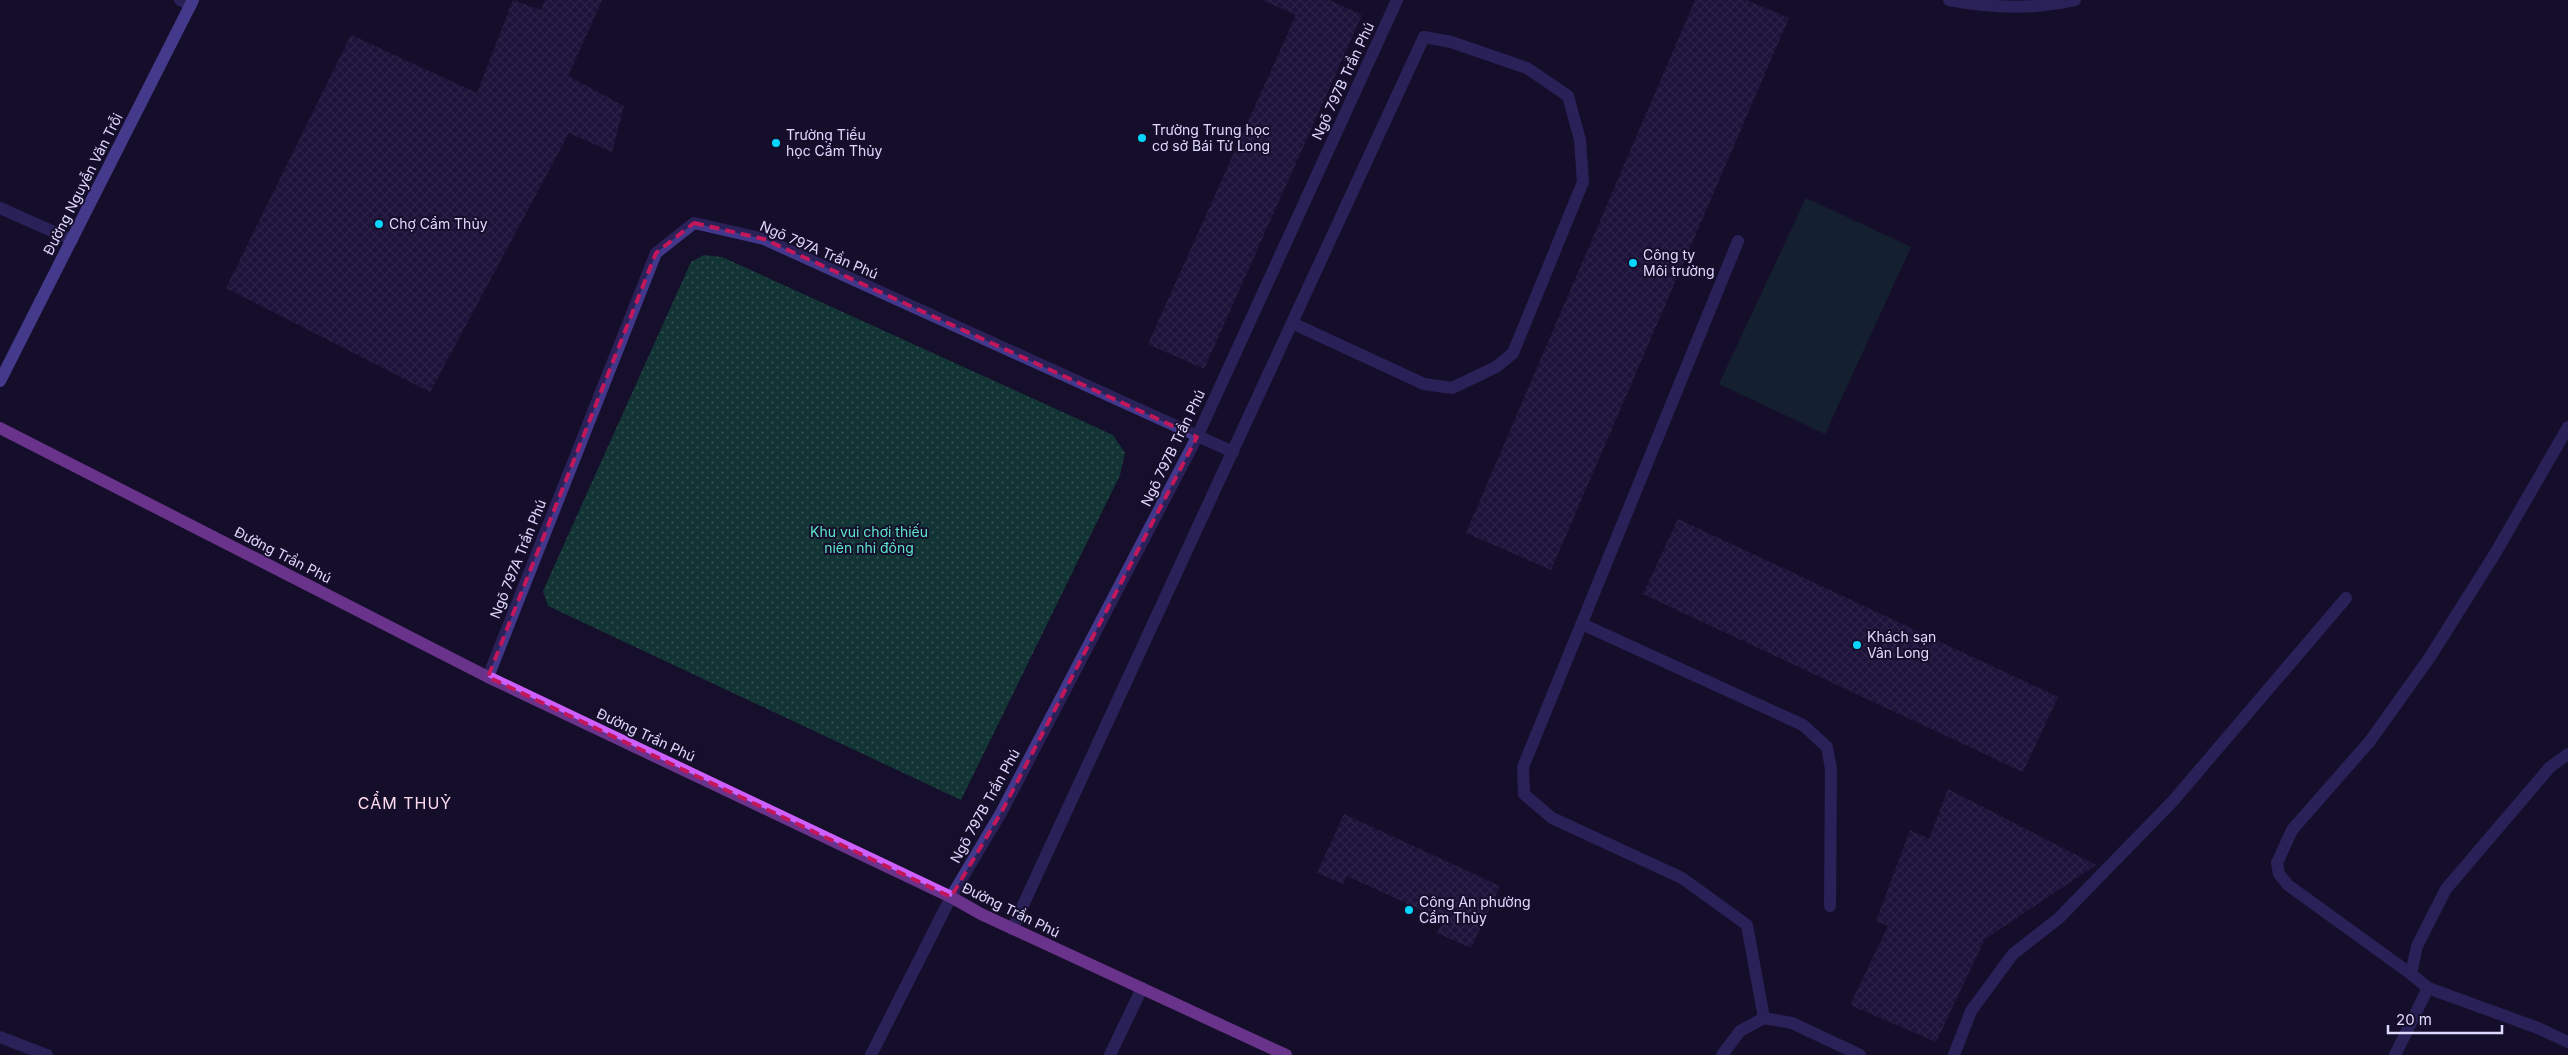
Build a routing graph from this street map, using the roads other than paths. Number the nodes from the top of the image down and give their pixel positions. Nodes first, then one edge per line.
1 (1397, 0) edge
2 (1949, 0) edge
3 (2075, 0) edge
4 (188, 2) edge
5 (0, 208) edge
6 (72, 240) junction
7 (1738, 241) dead end
8 (1292, 323) junction
9 (0, 381) edge
10 (2568, 427) edge
11 (0, 428) edge
12 (1196, 437) junction
13 (1232, 452) junction
14 (2346, 598) dead end
15 (1582, 624) junction
16 (488, 677) junction
17 (2568, 754) edge
18 (951, 897) junction
19 (1830, 906) dead end
20 (1012, 928) junction
21 (2411, 974) junction
22 (1142, 988) junction
23 (2428, 988) junction
24 (1764, 1018) junction
25 (0, 1037) edge
26 (2568, 1042) edge
27 (47, 1055) edge
28 (872, 1055) edge
29 (1110, 1055) edge
30 (1286, 1055) edge
31 (1722, 1055) edge
32 (1860, 1055) edge
33 (1954, 1055) edge
34 (2395, 1055) edge

1 - 12 street, Ngõ 797B Trần Phú
2 - 3 street
4 - 6 street, Đường Nguyễn Văn Trỗi
5 - 6 street
6 - 9 street, Đường Nguyễn Văn Trỗi
7 - 15 street
8 - 8 street
8 - 13 street
10 - 21 street
11 - 16 main road, Đường Trần Phú
12 - 13 street
12 - 16 street, Ngõ 797A Trần Phú
12 - 18 street, Ngõ 797B Trần Phú
13 - 20 street
14 - 33 street
15 - 19 street
15 - 24 street
16 - 18 main road, Đường Trần Phú
17 - 21 street
18 - 20 main road, Đường Trần Phú
18 - 28 street, Ngõ 797B Trần Phú
20 - 22 main road, Đường Trần Phú
21 - 23 street
22 - 29 street
22 - 30 main road, Đường Trần Phú
23 - 26 street
23 - 34 street
24 - 31 street
24 - 32 street
25 - 27 street

